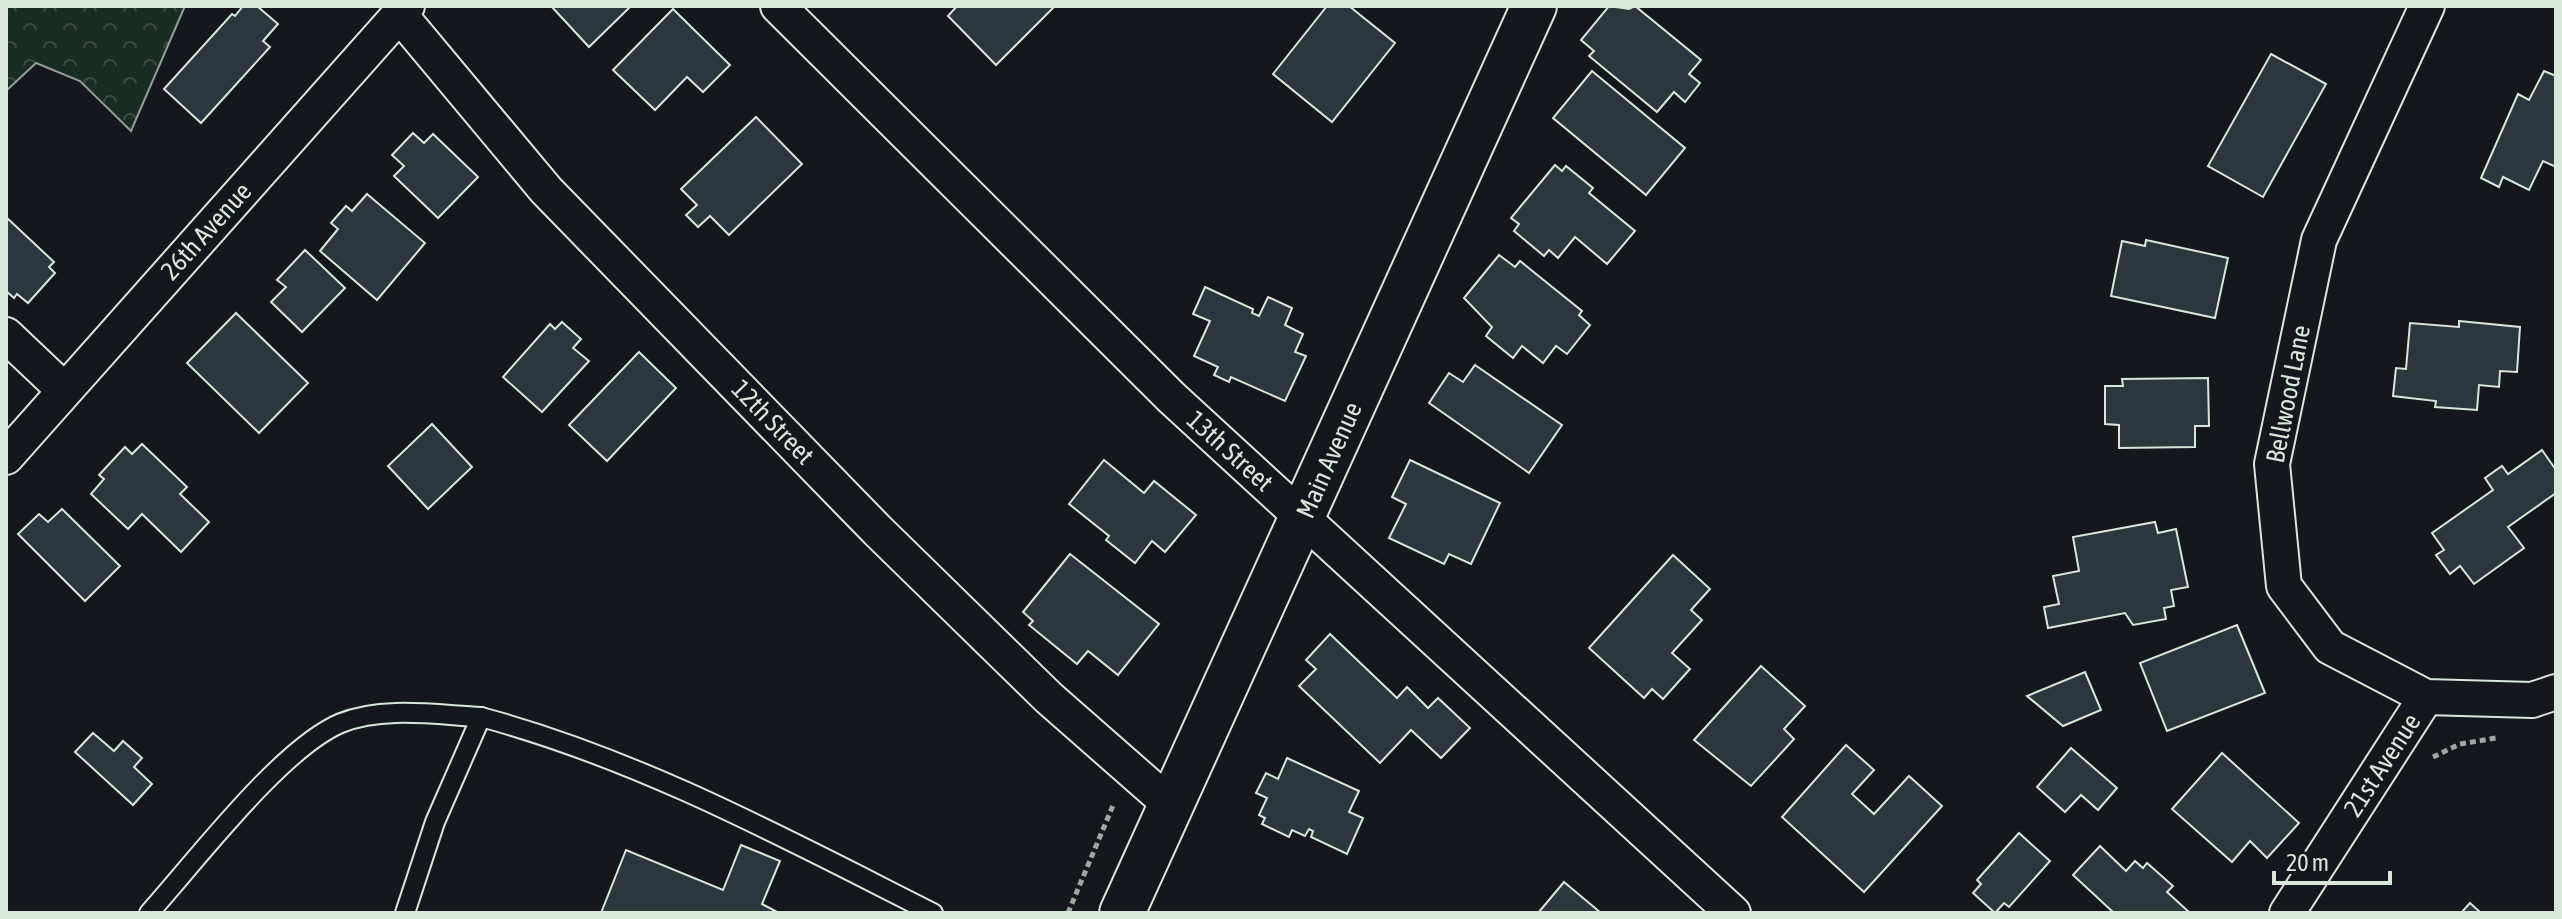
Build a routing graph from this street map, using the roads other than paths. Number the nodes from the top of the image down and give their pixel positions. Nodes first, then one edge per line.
1 (778, 6) edge
2 (1534, 6) edge
3 (2427, 6) edge
4 (403, 10) edge
5 (6, 335) edge
6 (64, 390) junction
7 (6, 457) edge
8 (1304, 518) junction
9 (2556, 692) edge
10 (2426, 697) junction
11 (481, 717) junction
12 (1172, 806) junction
13 (149, 913) edge
14 (405, 913) edge
15 (933, 913) edge
16 (1122, 913) edge
17 (1733, 913) edge
18 (2287, 913) edge

1 - 8 street, 13th Street
2 - 8 main road, Main Avenue
3 - 10 street, Bellwood Lane
4 - 6 street, 26th Avenue
4 - 12 street, 12th Street
5 - 6 street
6 - 7 street, 26th Avenue
8 - 12 main road, Main Avenue
8 - 17 street, 13th Street
9 - 10 street, Bellwood Lane
10 - 18 street, 21st Avenue
11 - 13 lane
11 - 14 lane
11 - 15 lane
12 - 16 main road, Main Avenue

